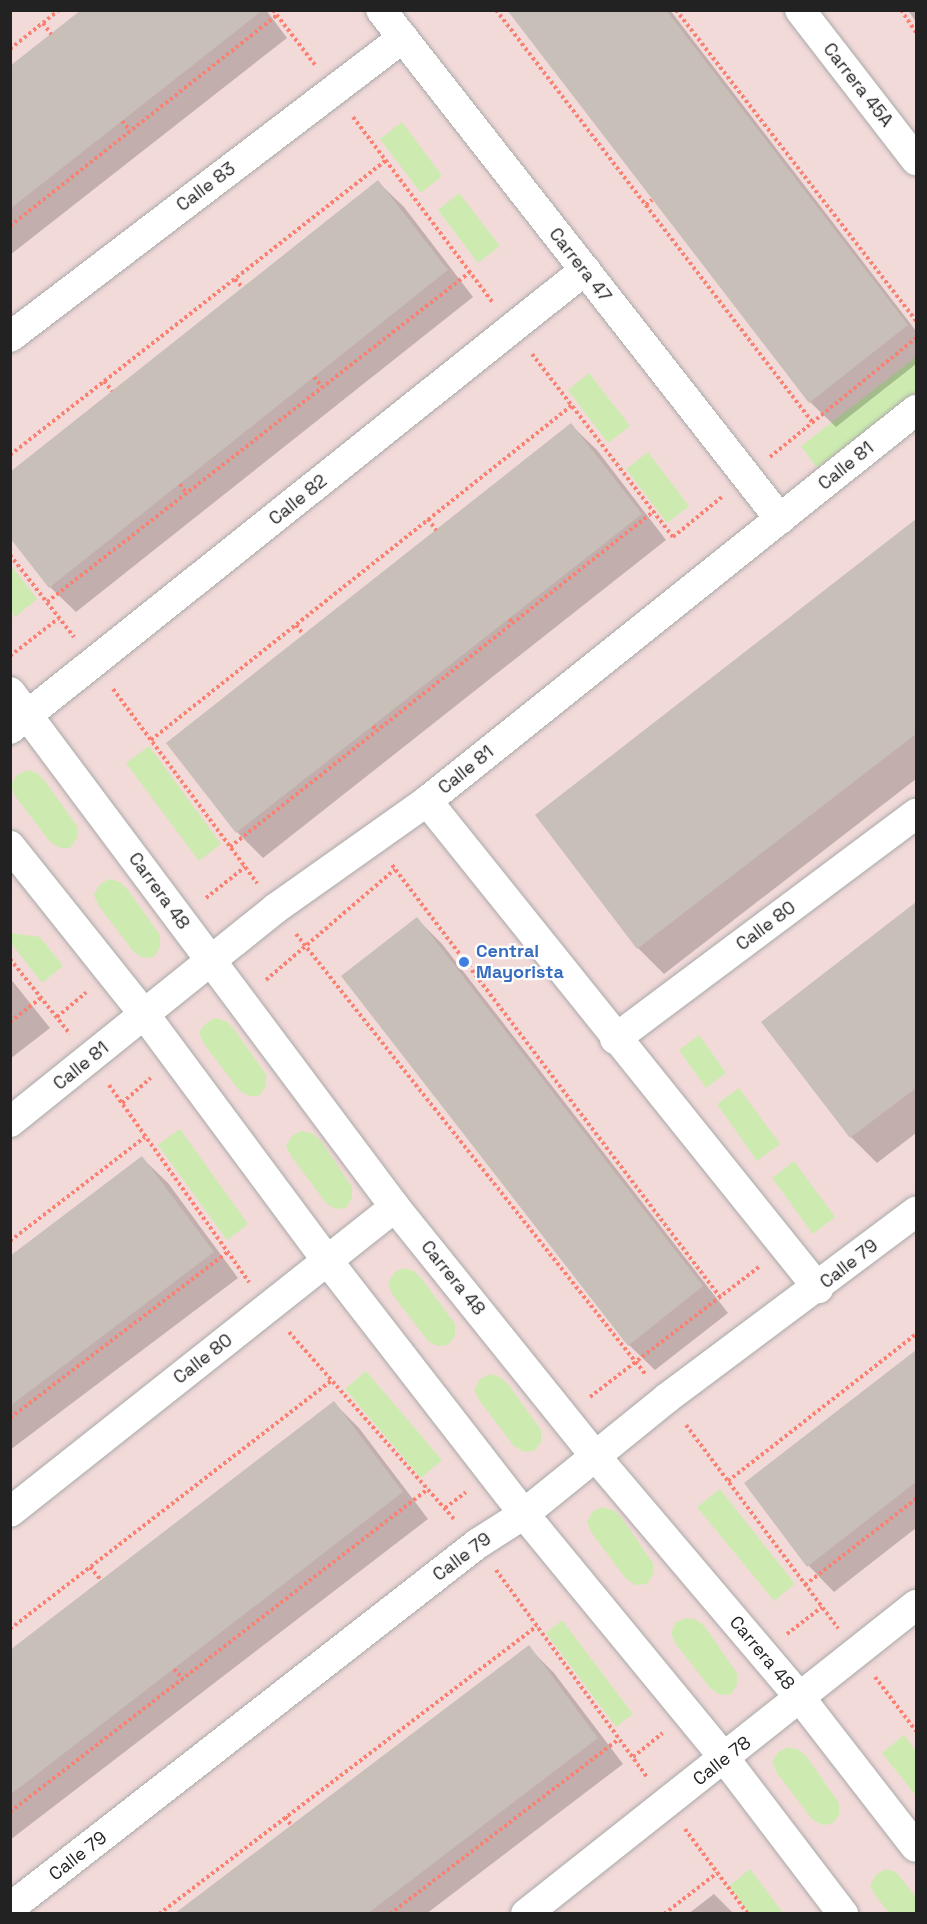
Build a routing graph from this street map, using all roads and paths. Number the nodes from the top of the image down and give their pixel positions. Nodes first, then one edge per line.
1 (59, 10) edge
2 (273, 10) edge
3 (381, 10) edge
4 (496, 10) edge
5 (676, 10) edge
6 (800, 10) edge
7 (901, 10) edge
8 (277, 15) junction
9 (43, 24) junction
10 (916, 32) edge
11 (51, 34) dead end
12 (403, 38) junction
13 (10, 49) edge
14 (334, 90) junction
15 (757, 116) junction
16 (122, 121) dead end
17 (751, 121) dead end
18 (130, 131) junction
19 (386, 160) junction
20 (916, 160) edge
21 (652, 200) dead end
22 (646, 205) junction
23 (10, 226) edge
24 (585, 270) junction
25 (470, 272) junction
26 (235, 279) junction
27 (242, 287) dead end
28 (916, 321) edge
29 (512, 328) junction
30 (10, 337) edge
31 (916, 338) edge
32 (314, 377) dead end
33 (104, 381) junction
34 (322, 387) junction
35 (112, 391) dead end
36 (571, 406) junction
37 (916, 410) edge
38 (813, 423) junction
39 (10, 455) edge
40 (746, 477) junction
41 (180, 484) dead end
42 (187, 493) junction
43 (653, 512) junction
44 (428, 519) junction
45 (780, 519) junction
46 (436, 530) dead end
47 (10, 555) edge
48 (47, 602) junction
49 (59, 618) junction
50 (508, 619) dead end
51 (513, 623) junction
52 (296, 625) junction
53 (303, 634) dead end
54 (10, 656) edge
55 (94, 663) junction
56 (10, 692) edge
57 (20, 722) edge
58 (373, 726) dead end
59 (377, 731) junction
60 (151, 740) junction
61 (427, 801) junction
62 (916, 814) edge
63 (374, 839) junction
64 (10, 846) edge
65 (230, 847) junction
66 (245, 867) junction
67 (395, 869) junction
68 (276, 908) junction
69 (179, 919) junction
70 (305, 946) junction
71 (10, 959) edge
72 (210, 960) junction
73 (41, 998) junction
74 (241, 1001) junction
75 (144, 1014) junction
76 (10, 1022) edge
77 (615, 1039) junction
78 (91, 1059) junction
79 (10, 1122) edge
80 (146, 1137) junction
81 (395, 1207) junction
82 (916, 1212) edge
83 (10, 1241) edge
84 (784, 1247) junction
85 (228, 1252) junction
86 (327, 1260) junction
87 (818, 1288) junction
88 (720, 1297) junction
89 (268, 1308) junction
90 (916, 1334) edge
91 (634, 1362) junction
92 (332, 1380) junction
93 (667, 1398) junction
94 (565, 1416) junction
95 (10, 1418) edge
96 (596, 1457) junction
97 (728, 1481) junction
98 (428, 1489) junction
99 (916, 1499) edge
100 (10, 1512) edge
101 (524, 1514) junction
102 (477, 1544) junction
103 (90, 1567) junction
104 (102, 1580) dead end
105 (805, 1585) junction
106 (916, 1605) edge
107 (822, 1607) junction
108 (537, 1626) junction
109 (10, 1629) edge
110 (857, 1652) junction
111 (763, 1654) junction
112 (174, 1669) dead end
113 (183, 1679) junction
114 (801, 1699) junction
115 (916, 1729) edge
116 (619, 1739) junction
117 (725, 1759) junction
118 (666, 1804) junction
119 (10, 1812) edge
120 (285, 1817) junction
121 (291, 1825) dead end
122 (916, 1847) edge
123 (717, 1873) junction
124 (10, 1908) edge
125 (159, 1914) edge
126 (390, 1914) edge
127 (526, 1914) edge
128 (664, 1914) edge
129 (747, 1914) edge
130 (843, 1914) edge

1 - 9 path
2 - 8 path
3 - 12 street, Carrera 47
4 - 22 path
5 - 15 path
6 - 20 street, Carrera 45A
7 - 10 path
8 - 14 path
8 - 18 path
9 - 11 path
9 - 13 path
12 - 14 street, Calle 83
12 - 24 street, Carrera 47
14 - 19 path
14 - 30 street, Calle 83
15 - 17 path
15 - 28 path
16 - 18 path
18 - 23 path
19 - 25 path
19 - 26 path
21 - 22 path
22 - 38 path
24 - 29 street, Calle 82
24 - 40 street, Carrera 47
25 - 29 path
25 - 34 path
26 - 27 path
26 - 33 path
29 - 36 path
29 - 55 street, Calle 82
31 - 38 path
32 - 34 path
33 - 35 path
33 - 39 path
34 - 42 path
36 - 43 path
36 - 44 path
37 - 45 street, Calle 81
38 - 40 path
40 - 43 path
40 - 45 street, Carrera 47
41 - 42 path
42 - 48 path
43 - 51 path
44 - 46 path
44 - 52 path
45 - 61 street, Calle 81
47 - 48 path
48 - 49 path
49 - 54 path
49 - 55 path
50 - 51 path
51 - 59 path
52 - 53 path
52 - 60 path
55 - 57 street, Calle 82
55 - 60 path
56 - 57 street, Carrera 48
57 - 69 street, Carrera 48
58 - 59 path
59 - 65 path
60 - 65 path
61 - 63 street, Calle 81
61 - 77 street
62 - 77 street, Calle 80
63 - 67 path
63 - 68 street, Calle 81
64 - 75 street
65 - 66 path
66 - 68 path
66 - 69 path
67 - 70 path
67 - 88 path
68 - 70 path
68 - 72 street, Calle 81
69 - 72 street, Carrera 48
70 - 74 path
70 - 91 path
71 - 73 path
72 - 74 street, Carrera 48
72 - 75 street, Calle 81
73 - 76 path
73 - 78 path
74 - 81 street, Carrera 48
75 - 78 street, Calle 81
75 - 86 street
77 - 84 street
78 - 79 street, Calle 81
78 - 80 path
80 - 83 path
80 - 85 path
81 - 86 street, Calle 80
81 - 94 street, Carrera 48
82 - 87 street, Calle 79
84 - 87 street
84 - 88 path
85 - 89 path
85 - 95 path
86 - 89 street, Calle 80
86 - 101 street
87 - 93 street, Calle 79
88 - 91 path
89 - 92 path
89 - 100 street, Calle 80
90 - 97 path
91 - 93 path
91 - 94 path
92 - 98 path
92 - 103 path
93 - 96 street, Calle 79
93 - 97 path
94 - 96 street, Carrera 48
96 - 101 street, Calle 79
96 - 111 street, Carrera 48
97 - 105 path
98 - 102 path
98 - 113 path
99 - 105 path
101 - 102 street, Calle 79
101 - 117 street
102 - 108 path
102 - 124 street, Calle 79
103 - 104 path
103 - 109 path
105 - 107 path
106 - 110 street, Calle 78
107 - 110 path
107 - 111 path
108 - 116 path
108 - 120 path
110 - 114 street, Calle 78
110 - 115 path
111 - 114 street, Carrera 48
112 - 113 path
113 - 119 path
114 - 117 street, Calle 78
114 - 122 street, Carrera 48
116 - 118 path
116 - 126 path
117 - 118 street, Calle 78
117 - 130 street
118 - 123 path
118 - 127 street, Calle 78
120 - 121 path
120 - 125 path
123 - 128 path
123 - 129 path

